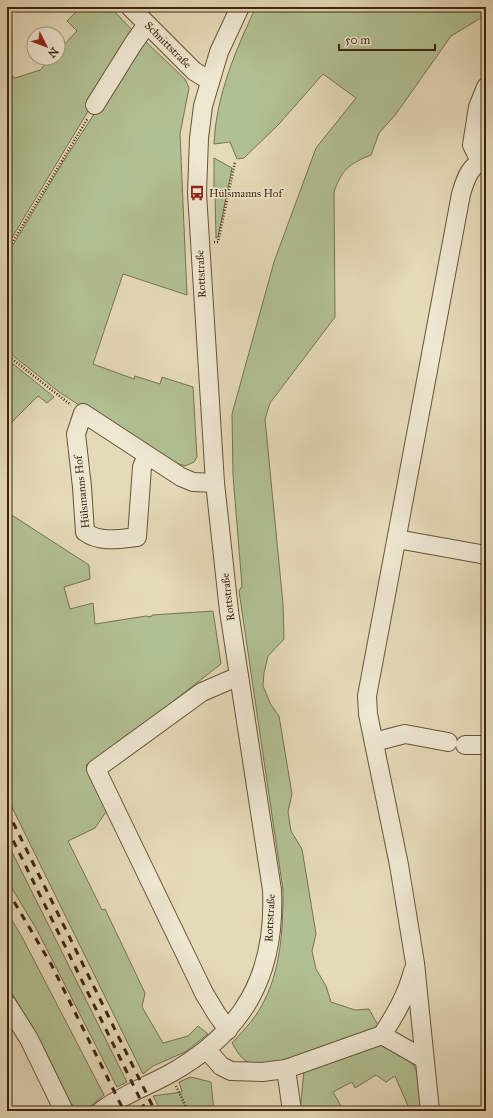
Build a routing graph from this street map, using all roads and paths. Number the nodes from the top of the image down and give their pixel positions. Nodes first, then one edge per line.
1 (130, 7) edge
2 (240, 7) edge
3 (147, 24) junction
4 (210, 80) junction
5 (486, 87) edge
6 (95, 105) joint
7 (483, 160) edge
8 (235, 162) dead end
9 (200, 244) junction
10 (7, 251) edge
11 (7, 355) edge
12 (83, 413) junction
13 (147, 456) junction
14 (215, 483) junction
15 (397, 539) junction
16 (486, 555) edge
17 (239, 676) junction
18 (374, 742) junction
19 (486, 745) edge
20 (415, 963) junction
21 (7, 1004) edge
22 (228, 1030) junction
23 (382, 1035) junction
24 (207, 1050) junction
25 (424, 1059) junction
26 (286, 1069) junction
27 (171, 1073) junction
28 (64, 1111) edge
29 (101, 1111) edge
30 (188, 1111) edge
31 (292, 1111) edge
32 (430, 1111) edge

1 - 3 street, Schnittstraße
2 - 4 street, Rottstraße
3 - 4 street, Schnittstraße
3 - 6 street
4 - 9 street, Rottstraße
5 - 7 street
6 - 10 path
7 - 15 street
8 - 9 path
9 - 14 street, Rottstraße
11 - 12 path
12 - 13 street
12 - 13 street, Hülsmanns Hof
13 - 14 street
14 - 17 street, Rottstraße
15 - 16 street
15 - 18 street
17 - 22 street, Rottstraße
17 - 22 street
18 - 19 street
18 - 20 street
20 - 23 street
20 - 25 street
21 - 28 street
22 - 24 street, Rottstraße
23 - 25 street
23 - 26 street
24 - 26 street
24 - 27 street, Rottstraße
25 - 32 street
26 - 31 street
27 - 29 street, Rottstraße
27 - 30 path

